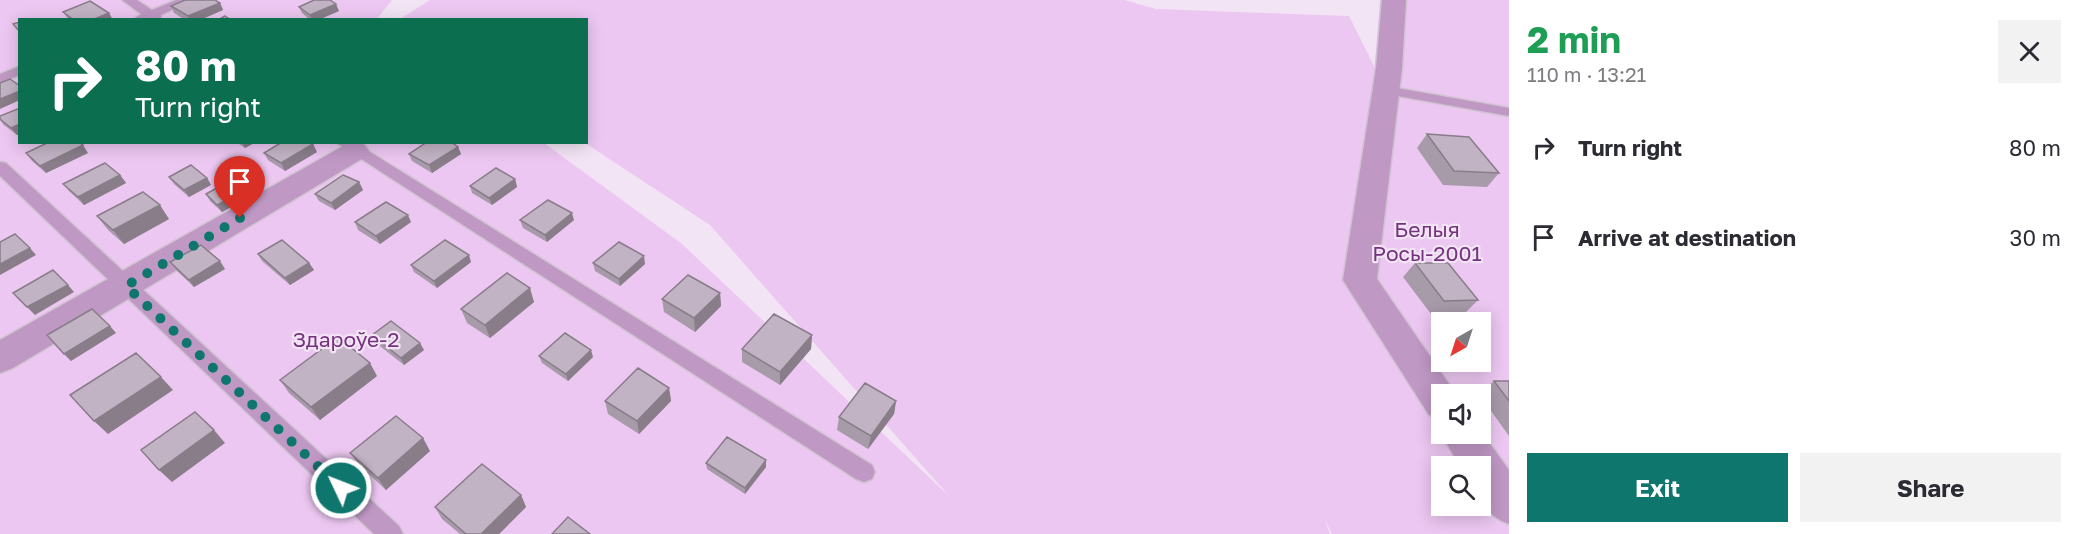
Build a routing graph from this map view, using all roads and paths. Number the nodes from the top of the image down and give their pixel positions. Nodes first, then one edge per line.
1 (128, 0) edge
2 (187, 0) edge
3 (1394, 0) edge
4 (149, 18) edge
5 (18, 71) edge
6 (0, 79) edge
7 (1386, 90) junction
8 (1509, 112) edge
9 (348, 147) edge
10 (0, 167) edge
11 (126, 286) junction
12 (0, 358) edge
13 (1431, 387) edge
14 (1468, 444) edge
15 (864, 472) dead end
16 (1509, 505) edge
17 (391, 534) edge

1 - 4 lane
2 - 4 lane
3 - 7 street
5 - 6 lane
7 - 8 lane
7 - 13 street
9 - 11 street
9 - 15 lane
10 - 11 lane
11 - 12 street
11 - 17 lane
14 - 16 street

